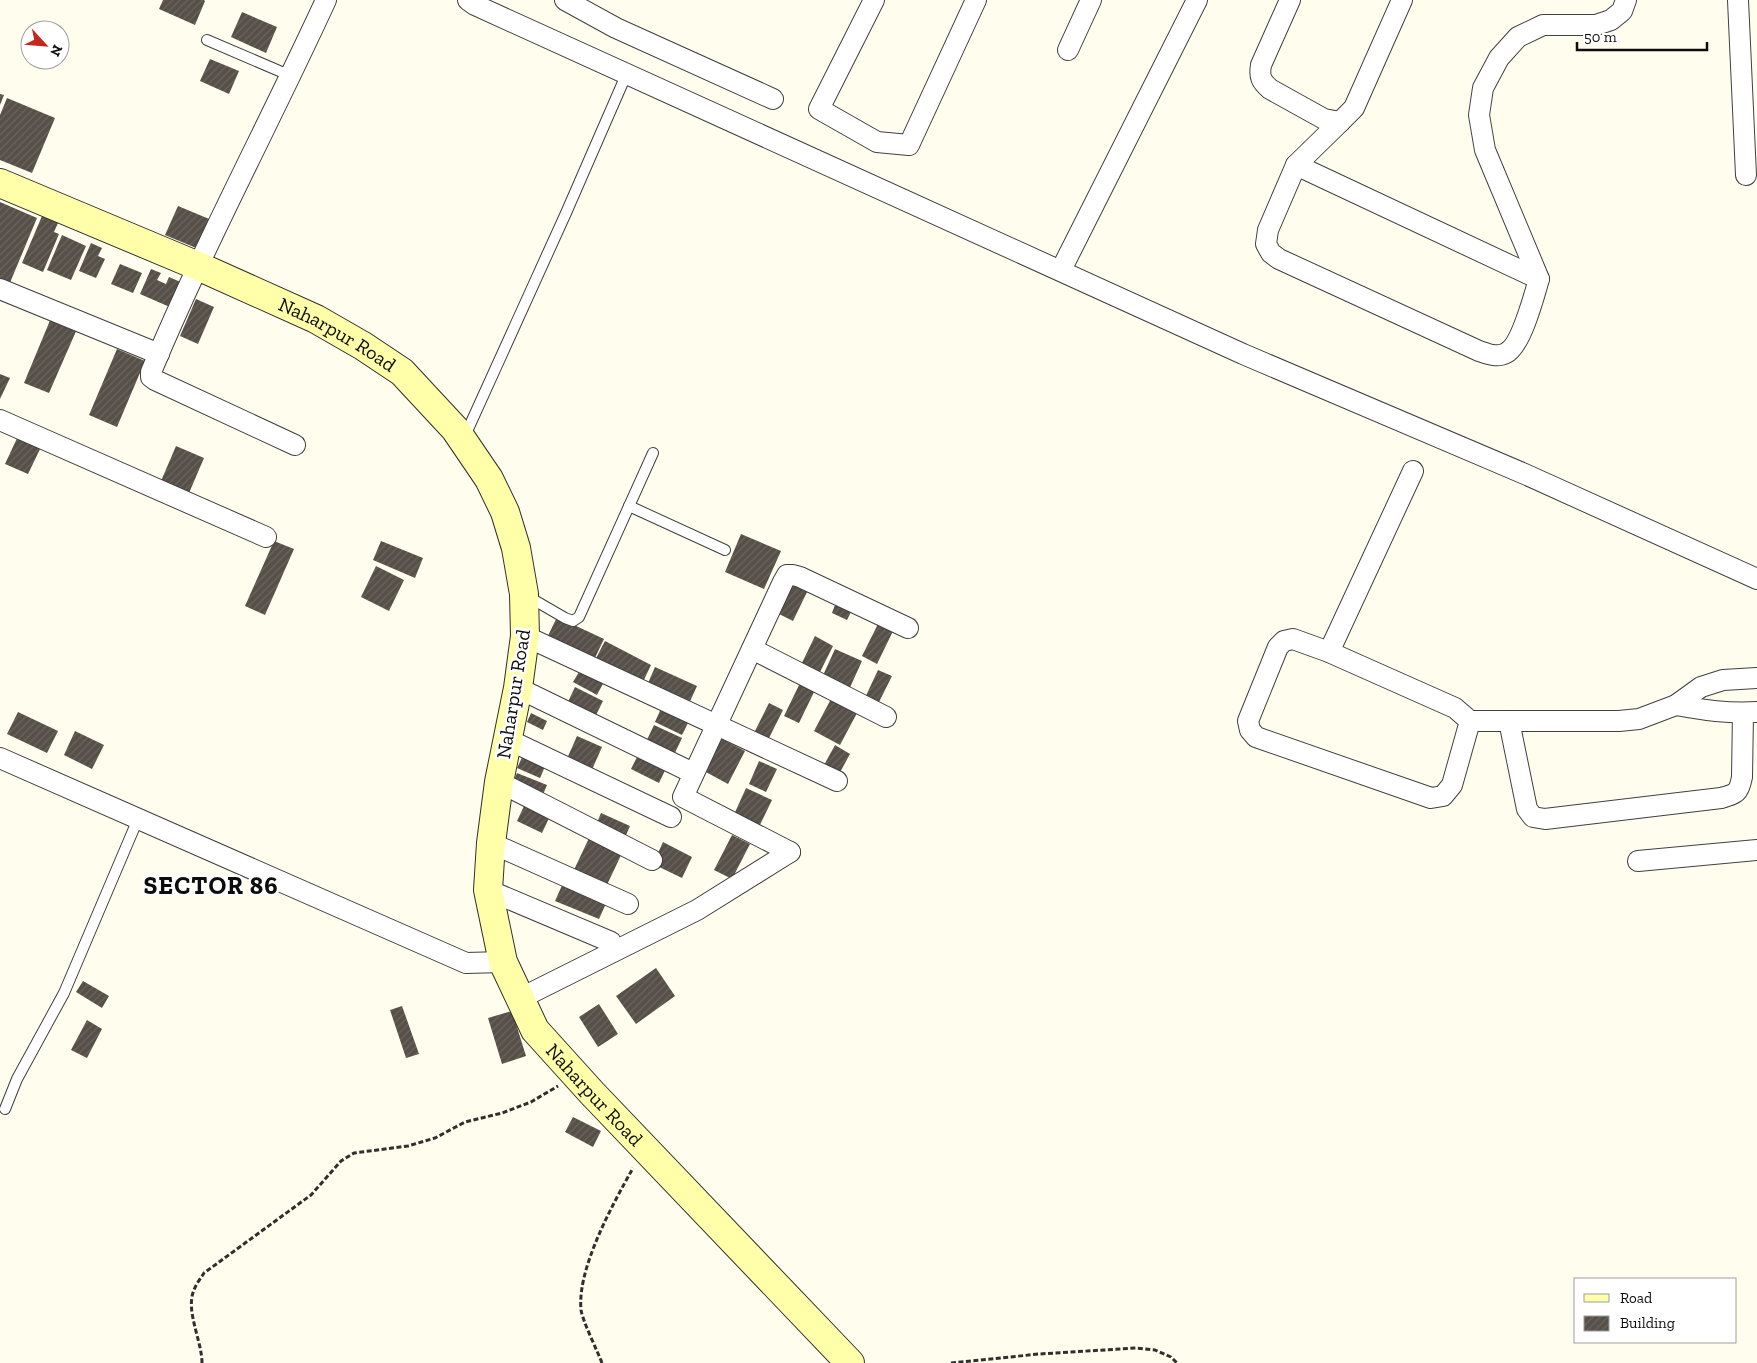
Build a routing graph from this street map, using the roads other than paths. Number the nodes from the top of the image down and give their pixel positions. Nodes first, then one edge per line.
1 (326, 0) edge
2 (565, 0) edge
3 (874, 0) edge
4 (976, 0) edge
5 (1090, 0) edge
6 (1197, 0) edge
7 (1290, 0) edge
8 (1402, 0) edge
9 (1626, 0) edge
10 (1738, 0) edge
11 (473, 2) edge
12 (208, 40) dead end
13 (1068, 50) dead end
14 (626, 73) junction
15 (291, 76) junction
16 (773, 99) dead end
17 (1340, 122) junction
18 (1296, 165) junction
19 (1746, 174) dead end
20 (0, 182) edge
21 (198, 266) junction
22 (1061, 270) junction
23 (1540, 279) junction
24 (0, 290) edge
25 (159, 354) junction
26 (0, 420) edge
27 (463, 440) junction
28 (295, 445) dead end
29 (653, 453) dead end
30 (1413, 471) dead end
31 (629, 506) junction
32 (266, 537) dead end
33 (725, 550) dead end
34 (1757, 579) edge
35 (524, 594) junction
36 (908, 628) dead end
37 (525, 636) junction
38 (752, 649) junction
39 (1329, 652) junction
40 (1757, 678) edge
41 (518, 688) junction
42 (1676, 706) junction
43 (1750, 712) edge
44 (886, 717) dead end
45 (1470, 721) junction
46 (1509, 721) junction
47 (716, 725) junction
48 (508, 740) junction
49 (0, 758) edge
50 (693, 773) junction
51 (837, 781) dead end
52 (499, 782) junction
53 (671, 817) dead end
54 (138, 819) junction
55 (491, 843) junction
56 (1757, 850) edge
57 (652, 860) dead end
58 (1638, 861) dead end
59 (488, 890) junction
60 (628, 904) dead end
61 (611, 942) dead end
62 (503, 962) junction
63 (521, 998) junction
64 (5, 1109) dead end
65 (850, 1363) edge

1 - 15 street
2 - 16 street
3 - 4 street
5 - 13 street
6 - 22 street
7 - 17 street
8 - 17 street
9 - 23 street
10 - 19 street
11 - 14 street
12 - 15 lane
14 - 22 street
14 - 27 lane
15 - 21 street
17 - 18 street
18 - 23 street
18 - 23 street
20 - 21 street, Naharpur Road
21 - 25 street
21 - 27 street, Naharpur Road
22 - 34 street
24 - 25 street
25 - 28 street
26 - 32 street
27 - 35 street, Naharpur Road
29 - 31 lane
30 - 39 street
31 - 33 lane
31 - 35 lane
35 - 37 street, Naharpur Road
36 - 38 street
37 - 41 street, Naharpur Road
37 - 47 street
38 - 44 street
38 - 47 street
39 - 45 street
39 - 45 street
40 - 42 street
41 - 48 street, Naharpur Road
41 - 50 street
42 - 43 street
42 - 46 street
43 - 46 street
45 - 46 street
47 - 50 street
47 - 51 street
48 - 52 street, Naharpur Road
48 - 53 street
49 - 54 street
50 - 63 street
52 - 55 street, Naharpur Road
52 - 57 street
54 - 62 street
54 - 64 lane
55 - 59 street, Naharpur Road
55 - 60 street
56 - 58 street
59 - 61 street
59 - 62 street, Naharpur Road
62 - 63 street, Naharpur Road
63 - 65 street, Naharpur Road

